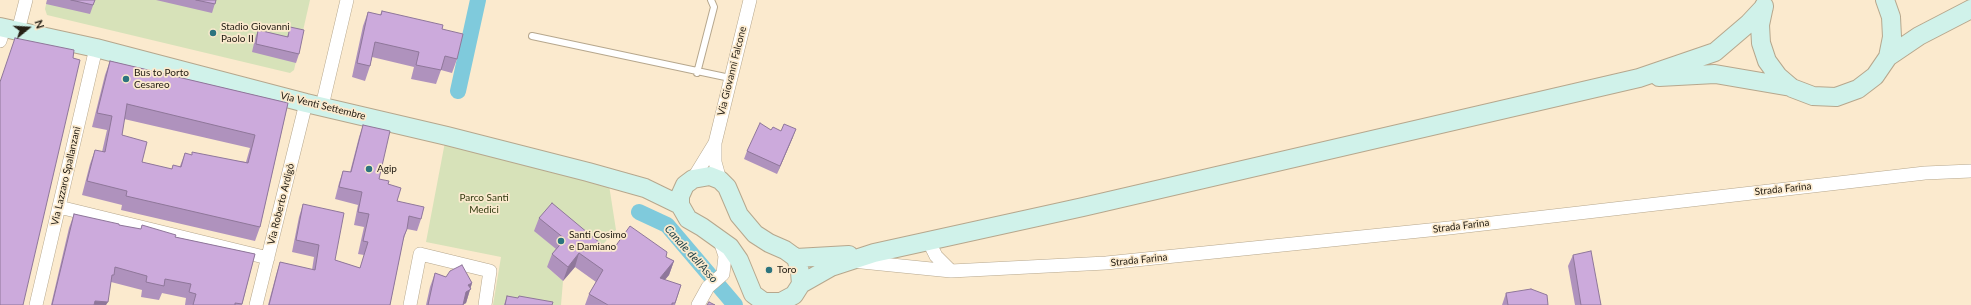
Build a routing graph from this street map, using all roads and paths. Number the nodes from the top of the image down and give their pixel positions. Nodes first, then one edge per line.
1 (26, 0) edge
2 (347, 0) edge
3 (711, 0) edge
4 (750, 0) edge
5 (1885, 0) edge
6 (1766, 3) edge
7 (1971, 9) edge
8 (6, 32) edge
9 (532, 36) dead end
10 (96, 48) junction
11 (1888, 57) junction
12 (698, 73) junction
13 (730, 78) junction
14 (1639, 78) junction
15 (1792, 88) junction
16 (314, 104) junction
17 (715, 143) junction
18 (1971, 171) edge
19 (720, 180) junction
20 (689, 182) junction
21 (645, 188) junction
22 (680, 205) junction
23 (59, 207) junction
24 (719, 238) junction
25 (929, 242) junction
26 (874, 253) junction
27 (268, 258) junction
28 (796, 258) junction
29 (851, 261) junction
30 (951, 271) junction
31 (795, 294) edge
32 (765, 304) edge
33 (36, 305) edge
34 (256, 305) edge
35 (410, 305) edge
36 (485, 305) edge
37 (698, 305) edge

1 - 8 street
2 - 16 street, Via Roberto Ardigò
3 - 12 lane
4 - 13 street, Via Giovanni Falcone
5 - 11 main road
6 - 14 main road
6 - 15 main road
7 - 11 main road
8 - 10 main road, Via Venti Settembre
9 - 12 lane
10 - 16 main road, Via Venti Settembre
10 - 23 street, Via Lazzaro Spallanzani
11 - 15 main road
12 - 13 lane
13 - 17 street, Via Giovanni Falcone
14 - 15 main road
14 - 25 main road
16 - 21 main road, Via Venti Settembre
16 - 27 street, Via Roberto Ardigò
17 - 19 street, Via Giovanni Falcone
17 - 20 street, Via Giovanni Falcone
18 - 30 street, Strada Farina
19 - 20 main road, Via Venti Settembre
19 - 28 main road
20 - 21 main road, Via Venti Settembre
20 - 22 main road
21 - 22 main road, Via Venti Settembre
22 - 24 main road
23 - 27 street
23 - 33 street, Via Lazzaro Spallanzani
24 - 32 main road
24 - 37 street
25 - 26 main road
25 - 30 street
26 - 28 main road
26 - 29 main road
27 - 34 street, Via Roberto Ardigò
28 - 31 main road
29 - 30 street, Strada Farina
29 - 31 main road
31 - 32 main road
35 - 36 street

